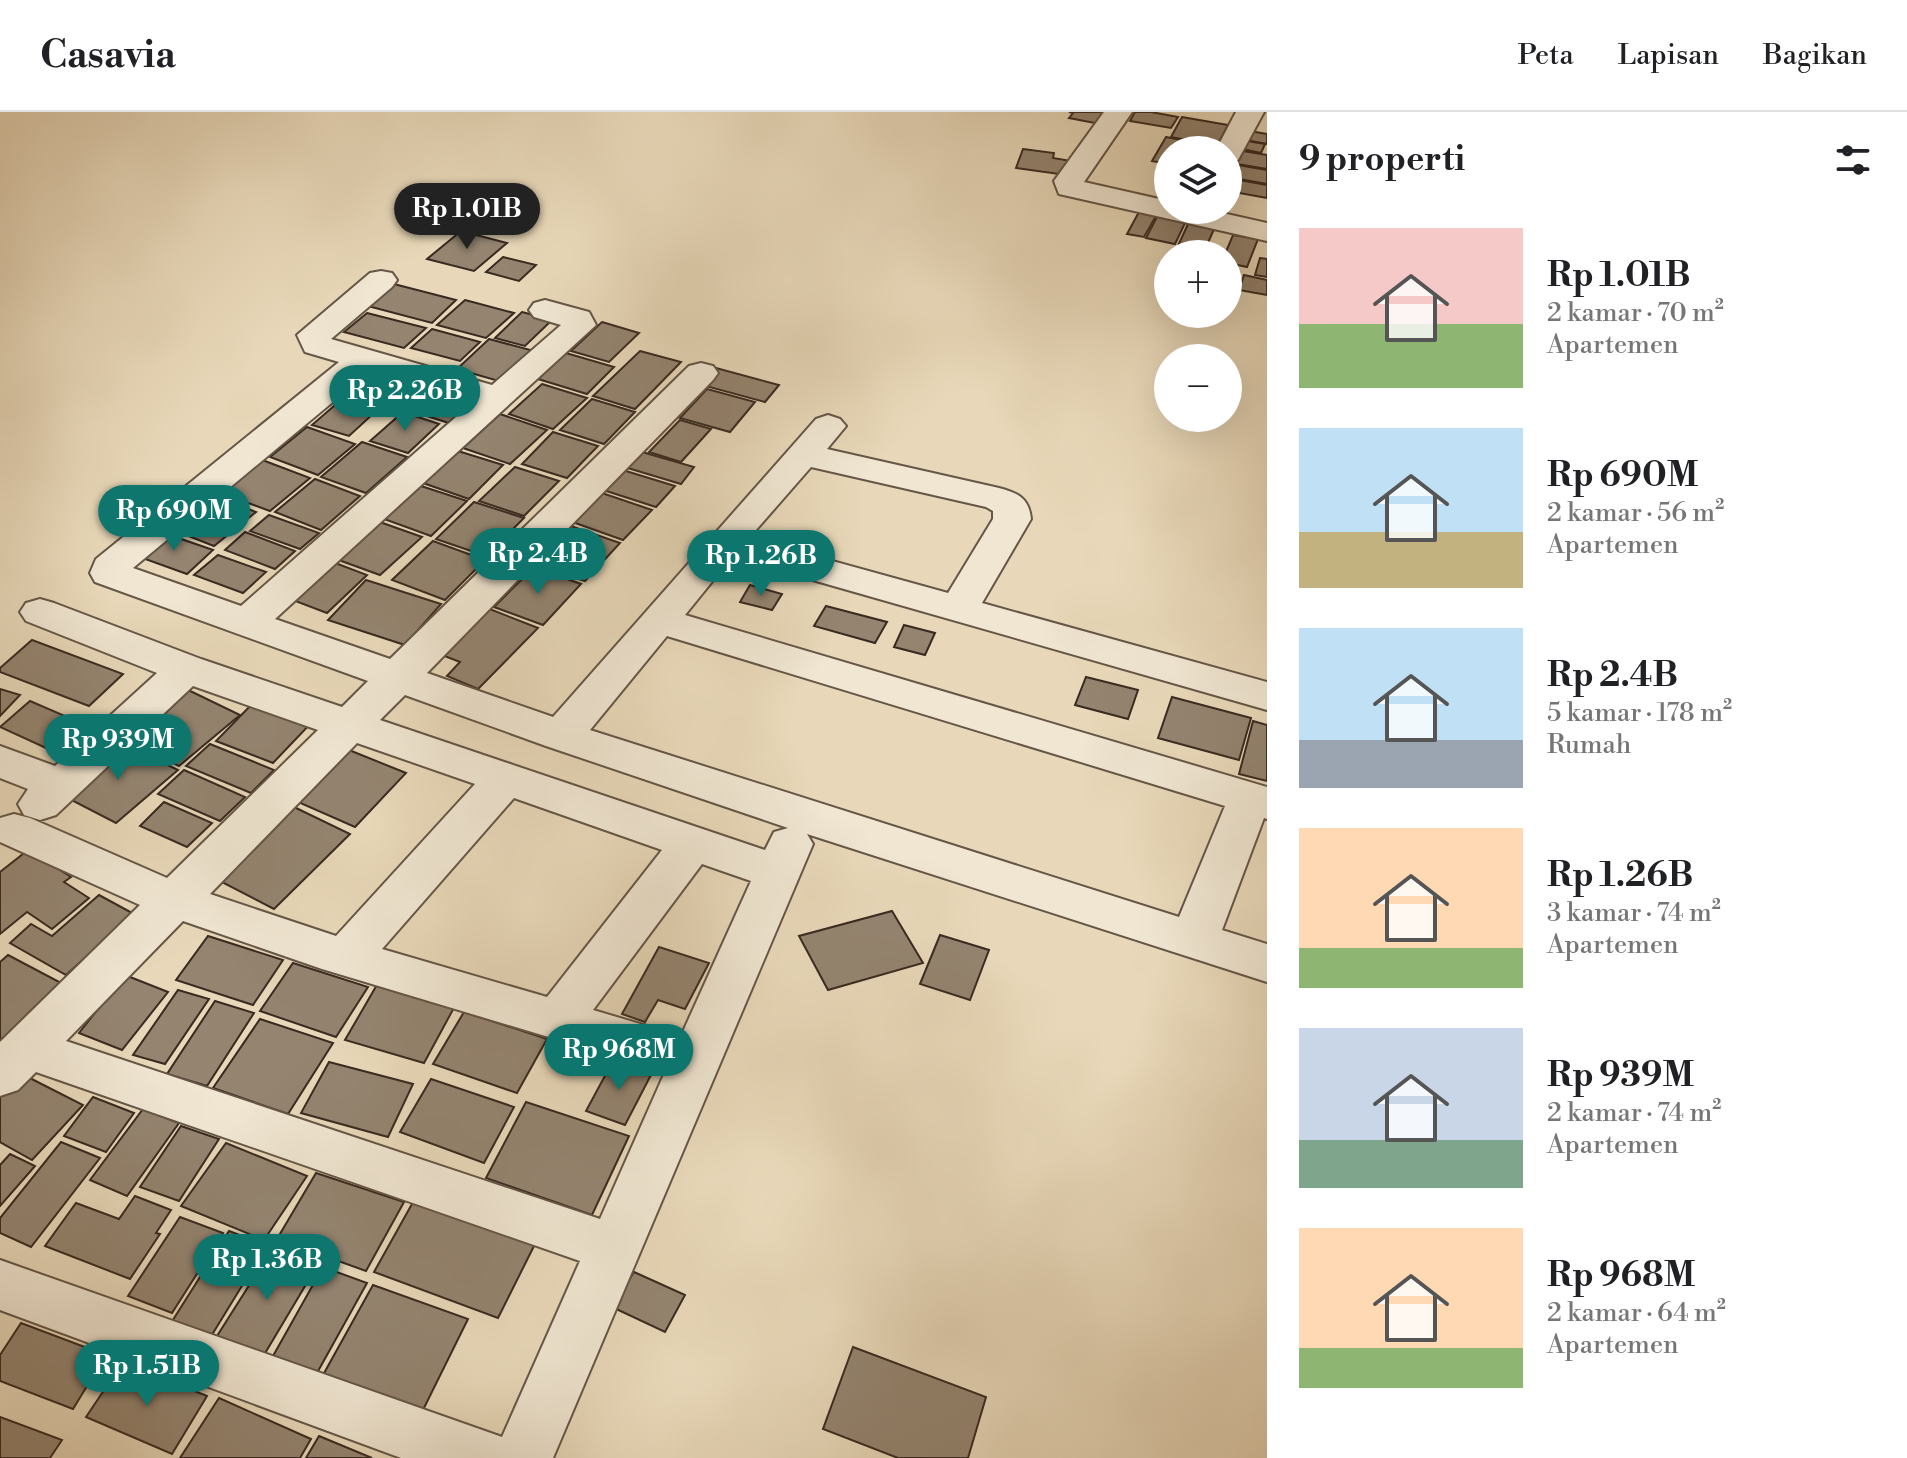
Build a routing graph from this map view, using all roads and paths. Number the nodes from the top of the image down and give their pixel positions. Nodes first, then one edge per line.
1 (1118, 112) edge
2 (1250, 112) edge
3 (1237, 136) edge
4 (1154, 205) edge
5 (1236, 224) edge
6 (1267, 232) edge
7 (381, 280) dead end
8 (545, 310) dead end
9 (364, 359) junction
10 (701, 373) dead end
11 (498, 398) junction
12 (828, 426) dead end
13 (802, 455) junction
14 (724, 543) junction
15 (958, 609) junction
16 (40, 612) dead end
17 (660, 621) junction
18 (245, 624) junction
19 (186, 669) junction
20 (394, 677) junction
21 (1267, 696) edge
22 (347, 724) junction
23 (561, 736) junction
24 (0, 761) edge
25 (505, 779) junction
26 (61, 785) junction
27 (1259, 800) edge
28 (802, 816) junction
29 (7, 836) edge
30 (693, 843) junction
31 (777, 872) junction
32 (173, 900) junction
33 (1194, 940) junction
34 (346, 957) junction
35 (1267, 963) edge
36 (557, 1020) junction
37 (696, 1061) junction
38 (14, 1062) edge
39 (614, 1248) junction
40 (0, 1285) edge
41 (481, 1458) edge
42 (523, 1458) edge

1 - 4 street
2 - 3 street
5 - 6 street
7 - 9 street
8 - 11 street
9 - 11 street
9 - 18 street
10 - 20 street
11 - 18 street
12 - 13 street
13 - 14 street
13 - 15 street
14 - 15 street
14 - 17 street
15 - 21 street
16 - 19 street
17 - 23 street
17 - 27 street
18 - 20 street
19 - 22 street
19 - 26 street
20 - 22 street
20 - 23 street
22 - 25 street
22 - 32 street
23 - 28 street
24 - 26 street
25 - 30 street
25 - 34 street
26 - 29 street
27 - 33 street
28 - 31 street
28 - 33 street
29 - 32 street
30 - 31 street
30 - 36 street
31 - 37 street
32 - 34 street
32 - 38 street
33 - 35 street
34 - 36 street
36 - 37 street
37 - 39 street
38 - 39 street
39 - 42 street
40 - 41 street

